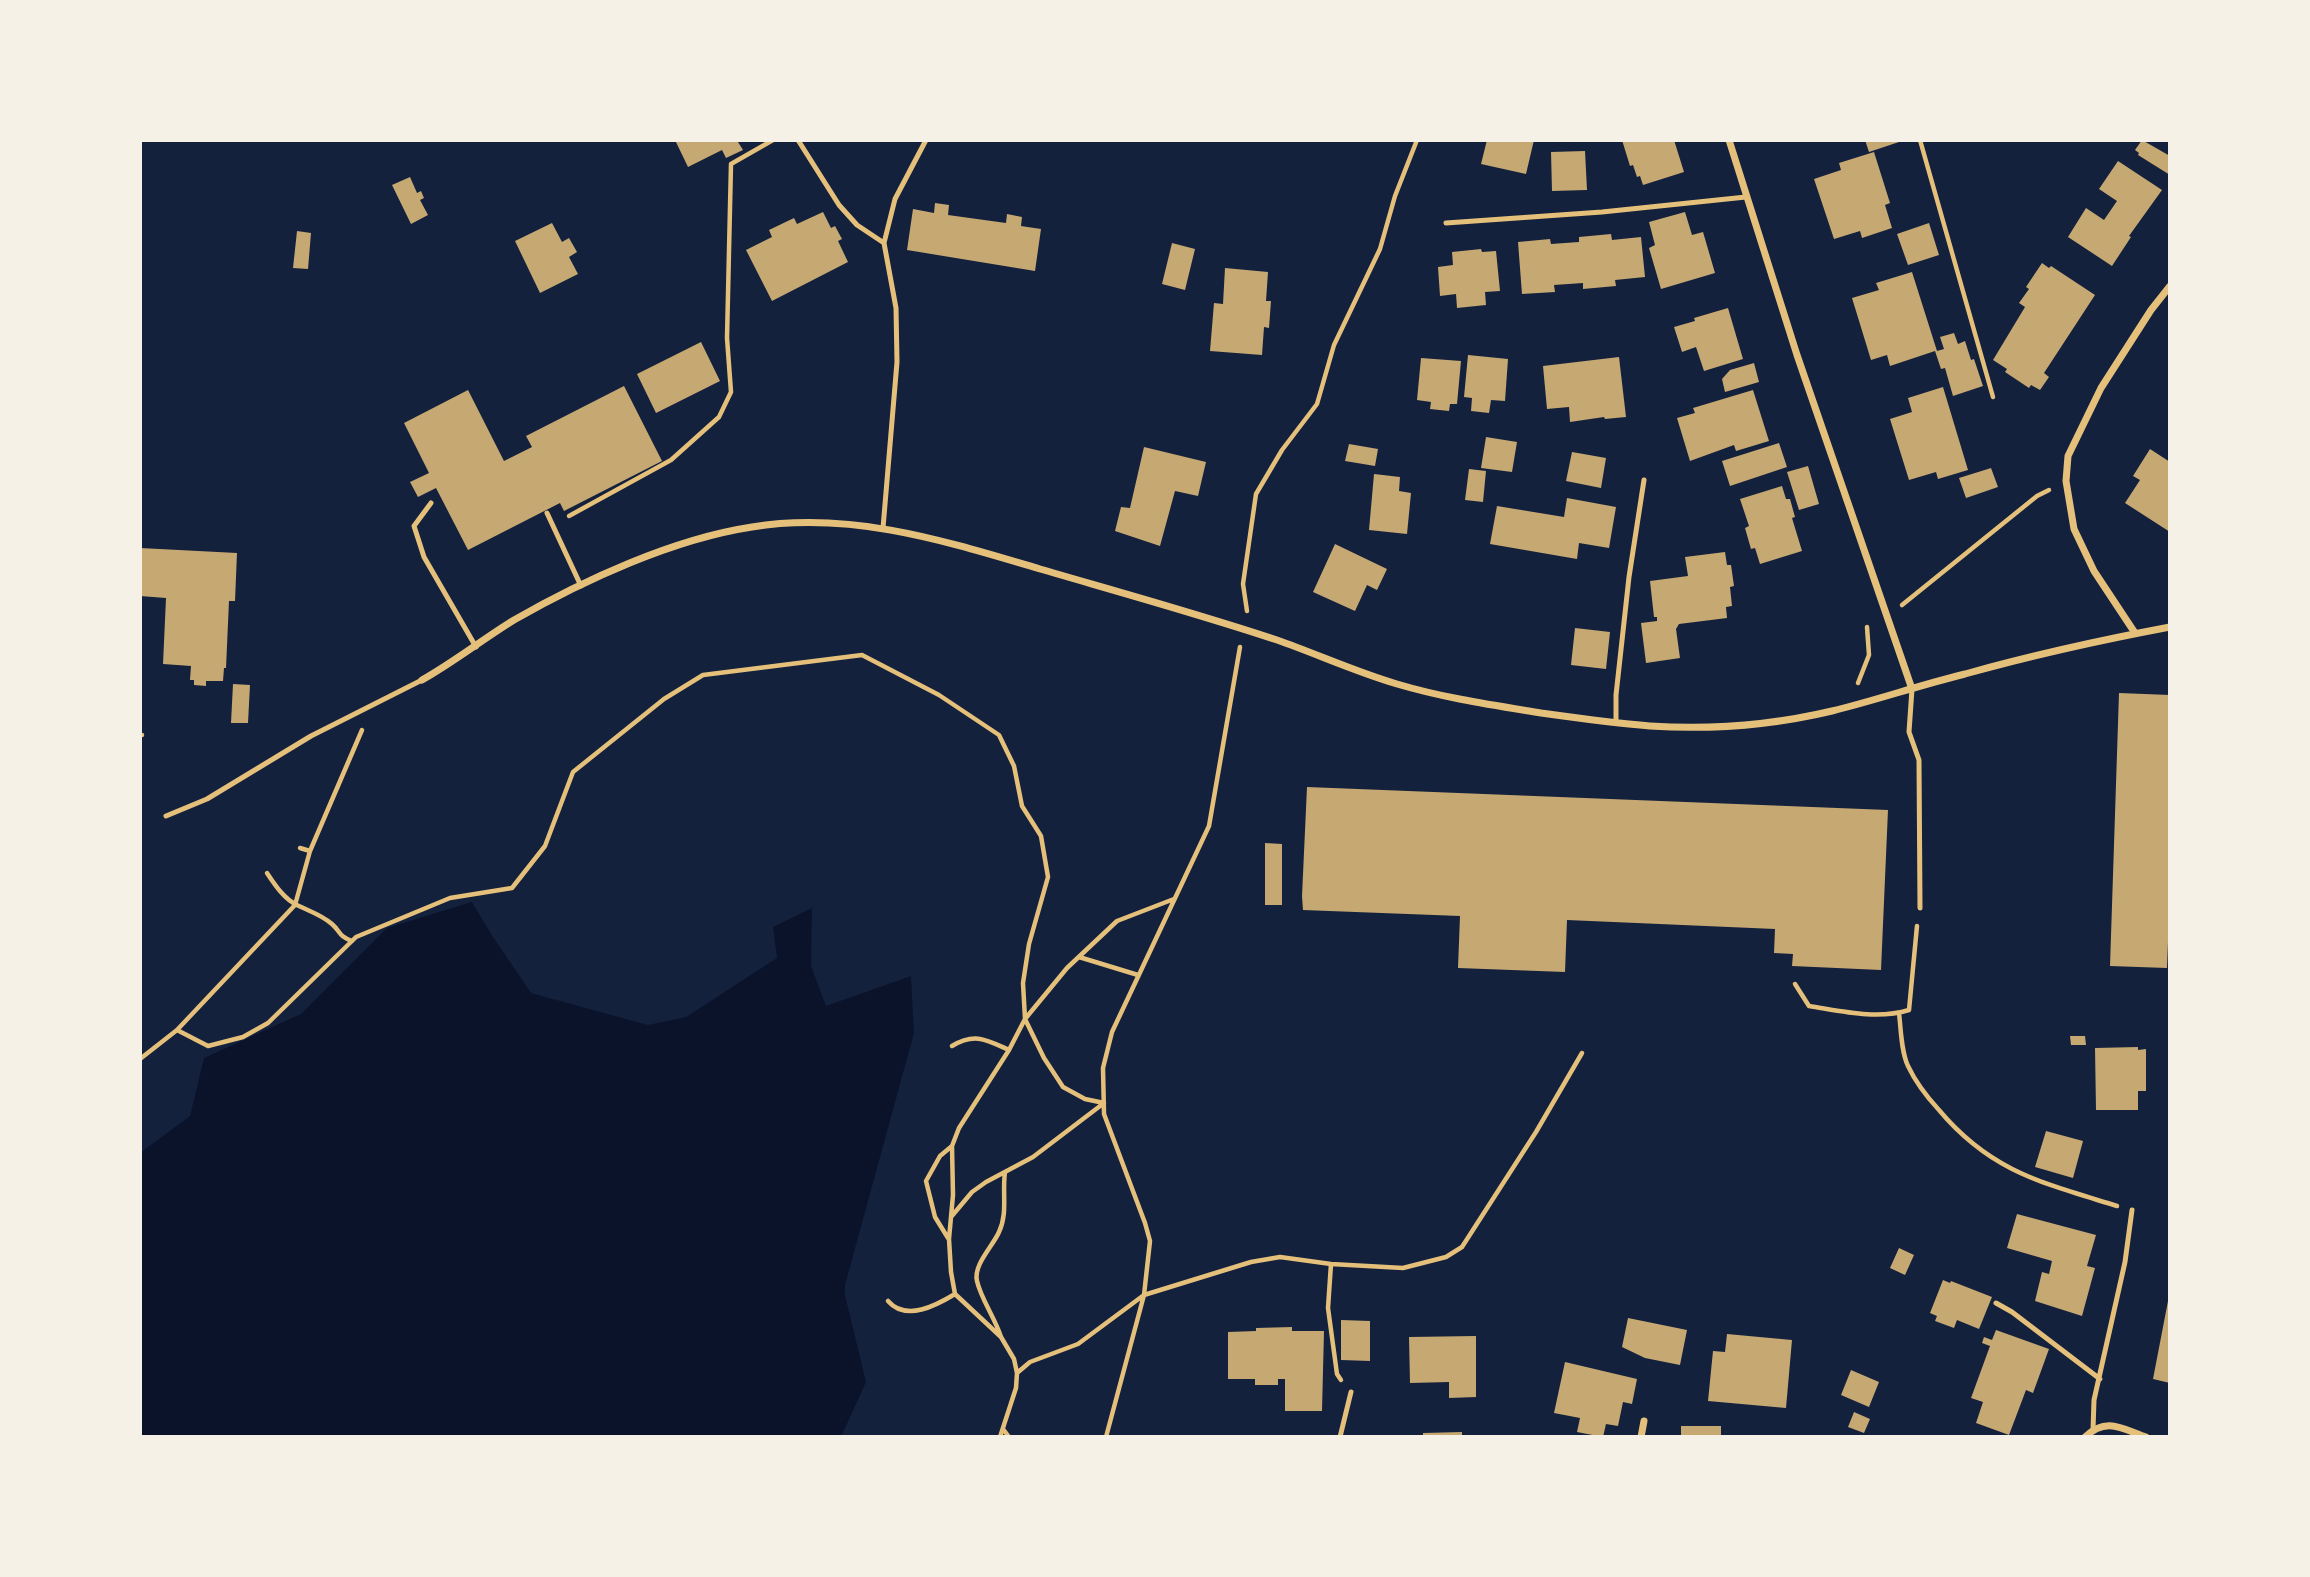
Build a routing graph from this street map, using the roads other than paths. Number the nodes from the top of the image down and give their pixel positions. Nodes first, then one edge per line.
1 (798, 140) edge
2 (926, 140) edge
3 (1729, 140) edge
4 (1746, 197) junction
5 (1446, 223) dead end
6 (884, 243) junction
7 (2170, 286) edge
8 (1644, 480) dead end
9 (431, 503) dead end
10 (547, 513) dead end
11 (883, 528) junction
12 (581, 586) junction
13 (2170, 627) edge
14 (2136, 633) junction
15 (475, 647) junction
16 (422, 680) joint
17 (1912, 689) junction
18 (1616, 723) junction
19 (166, 816) dead end
20 (1920, 908) road end
21 (2132, 1210) road end
22 (1996, 1303) dead end
23 (2100, 1379) junction
24 (1351, 1392) road end
25 (1644, 1421) dead end
26 (2093, 1430) junction
27 (1340, 1437) edge
28 (1642, 1437) edge
29 (2085, 1437) edge
30 (2146, 1437) edge

1 - 6 lane
2 - 6 lane
3 - 4 street
4 - 5 lane
4 - 17 street
6 - 11 lane
7 - 14 street
8 - 18 lane
9 - 15 lane
10 - 12 lane
11 - 12 street
11 - 18 street
12 - 15 street
13 - 14 street
14 - 17 street
15 - 16 street
16 - 19 lane
17 - 18 street
17 - 20 lane
21 - 23 lane
22 - 23 lane
23 - 26 lane
24 - 27 lane
25 - 28 street
26 - 29 street
26 - 30 street

